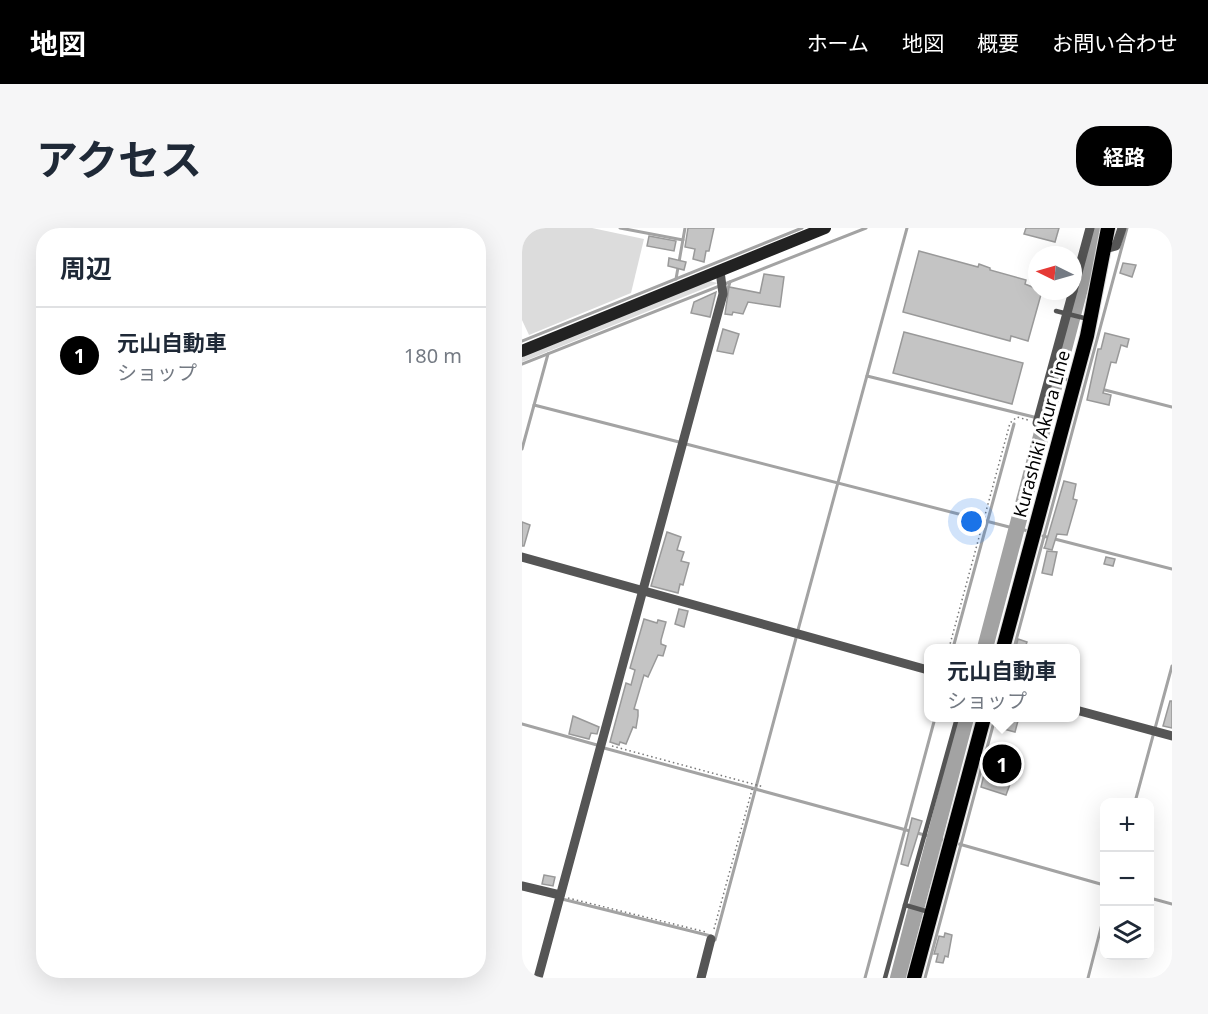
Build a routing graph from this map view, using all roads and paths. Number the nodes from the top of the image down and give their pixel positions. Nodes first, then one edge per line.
1 (825, 228) edge
2 (1090, 228) edge
3 (1108, 228) edge
4 (1122, 228) edge
5 (1165, 228) edge
6 (1172, 229) edge
7 (1105, 249) junction
8 (1082, 258) edge
9 (722, 280) junction
10 (1071, 300) edge
11 (1056, 311) dead end
12 (1069, 314) junction
13 (1084, 319) junction
14 (522, 351) edge
15 (1038, 420) joint
16 (522, 557) edge
17 (642, 591) junction
18 (950, 644) edge
19 (1004, 644) edge
20 (924, 669) edge
21 (1080, 711) edge
22 (956, 722) edge
23 (983, 722) edge
24 (1172, 736) edge
25 (607, 745) dead end
26 (764, 786) dead end
27 (754, 787) junction
28 (522, 886) edge
29 (563, 896) junction
30 (905, 905) junction
31 (926, 911) junction
32 (711, 939) dead end
33 (538, 978) edge
34 (701, 978) edge
35 (885, 978) edge
36 (914, 978) edge

1 - 9 street
2 - 8 street
3 - 7 main road, Kurashiki Akura Line
4 - 7 street
5 - 6 path
7 - 13 main road, Kurashiki Akura Line
9 - 14 street
9 - 17 street
10 - 12 street
11 - 12 lane
12 - 13 lane
12 - 15 street
13 - 19 main road, Kurashiki Akura Line
15 - 18 path
16 - 17 street
17 - 20 street
17 - 29 street
21 - 24 street
22 - 30 lane
23 - 31 main road
25 - 27 path
26 - 27 path
27 - 29 path
28 - 29 street
29 - 33 street
30 - 31 lane
30 - 35 lane
31 - 36 main road
32 - 34 street

